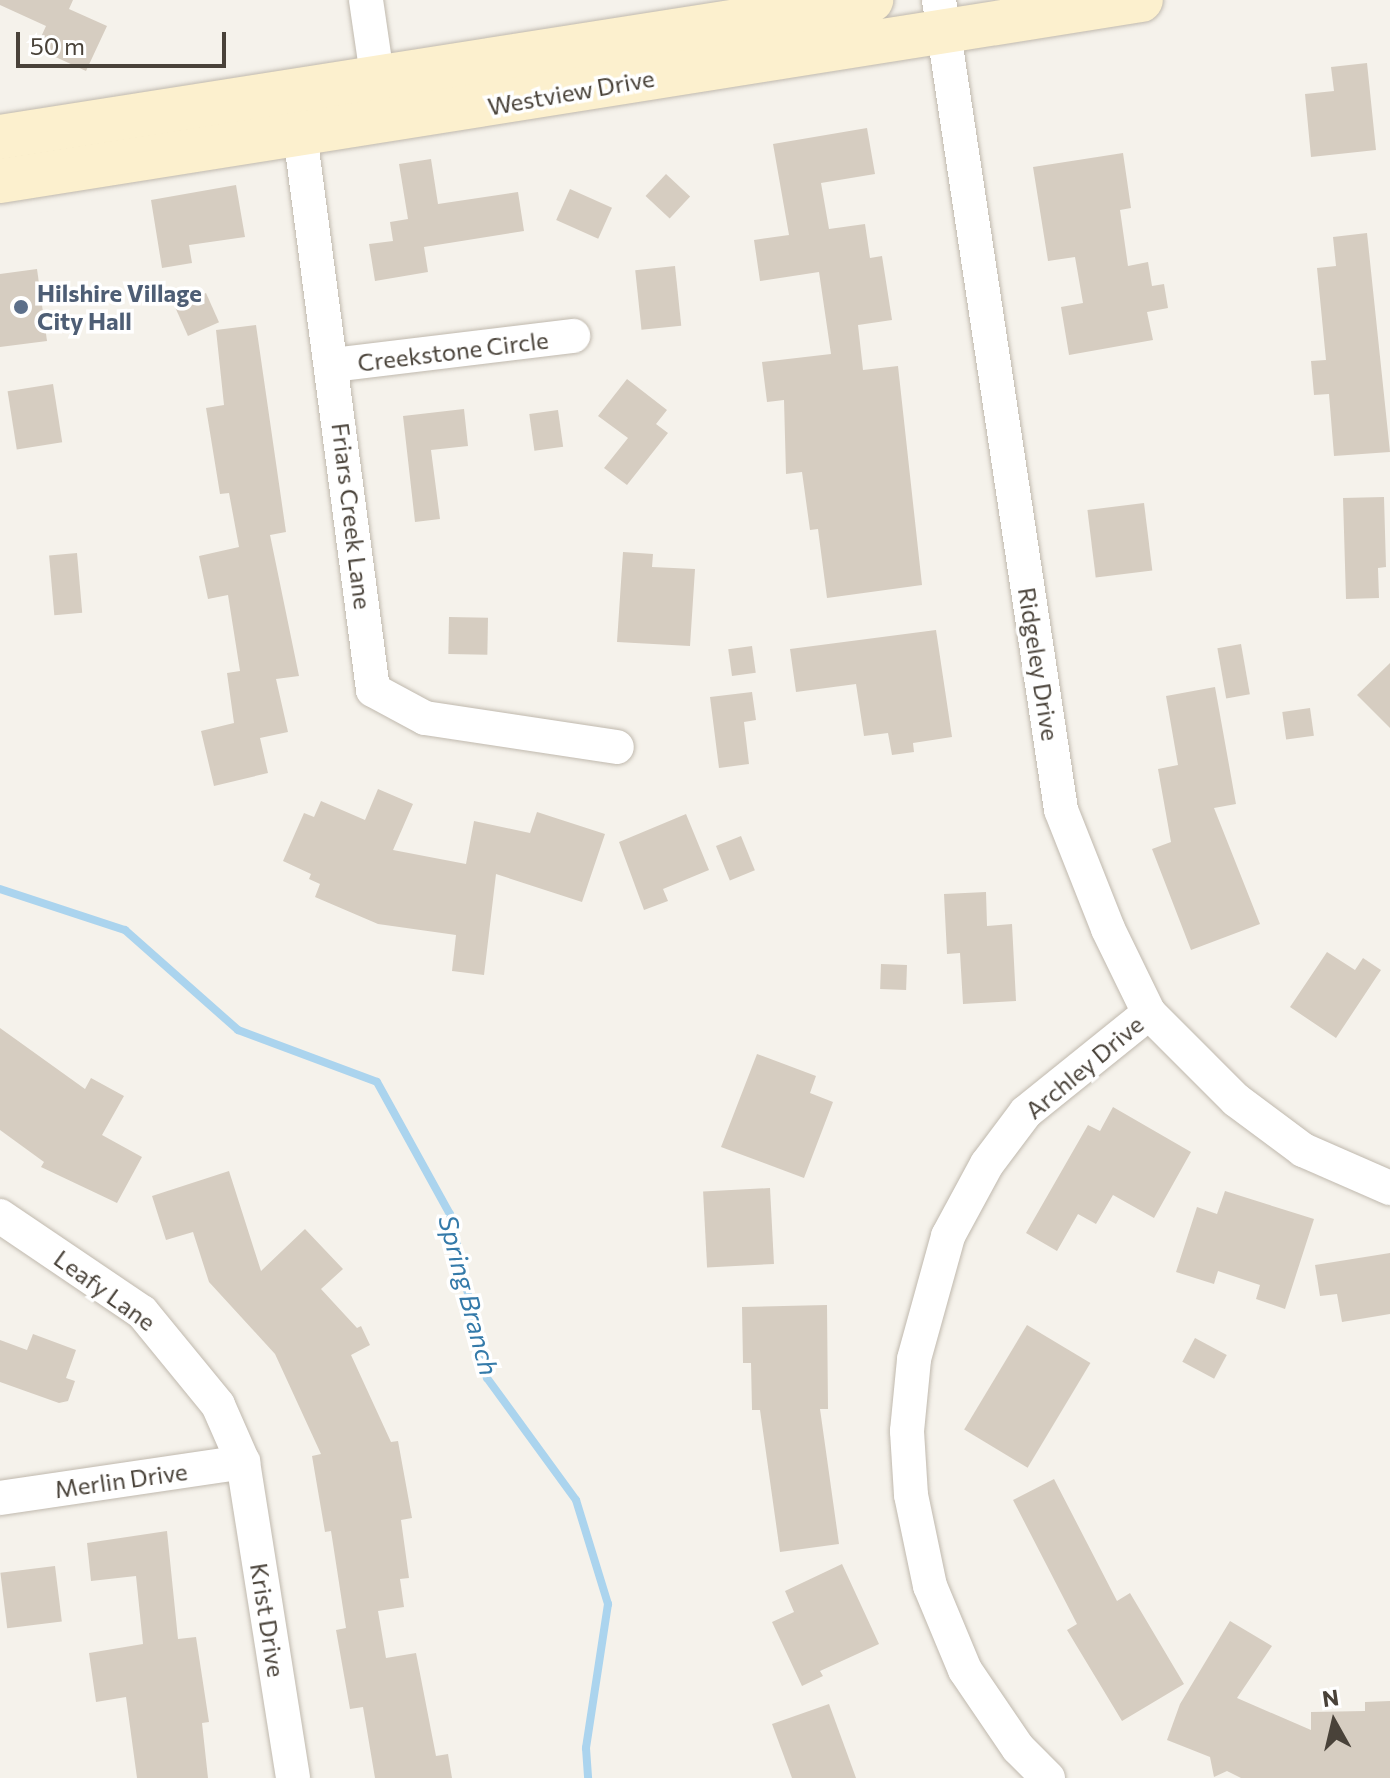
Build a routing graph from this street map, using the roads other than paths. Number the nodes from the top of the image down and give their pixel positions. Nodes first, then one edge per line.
1 (366, 0) edge
2 (871, 0) edge
3 (1141, 0) edge
4 (942, 18) edge
5 (376, 77) junction
6 (294, 91) junction
7 (385, 123) junction
8 (300, 134) junction
9 (0, 137) edge
10 (0, 181) edge
11 (573, 336) dead end
12 (332, 365) junction
13 (617, 747) dead end
14 (1149, 1013) junction
15 (1390, 1188) edge
16 (0, 1216) edge
17 (243, 1462) junction
18 (0, 1498) edge
19 (293, 1778) edge
20 (1048, 1778) edge

1 - 5 street
2 - 5 main road, Westview Drive
3 - 4 main road, Westview Drive
4 - 7 main road, Westview Drive
4 - 14 street, Ridgeley Drive
5 - 6 main road, Westview Drive
5 - 7 street
6 - 8 street, Friars Creek Lane
6 - 9 main road, Westview Drive
7 - 8 main road, Westview Drive
8 - 10 main road, Westview Drive
8 - 12 street, Friars Creek Lane
11 - 12 street, Creekstone Circle
12 - 13 street, Friars Creek Lane
14 - 15 street, Ridgeley Drive
14 - 20 street, Archley Drive
16 - 17 street, Leafy Lane
17 - 18 street, Merlin Drive
17 - 19 street, Krist Drive

